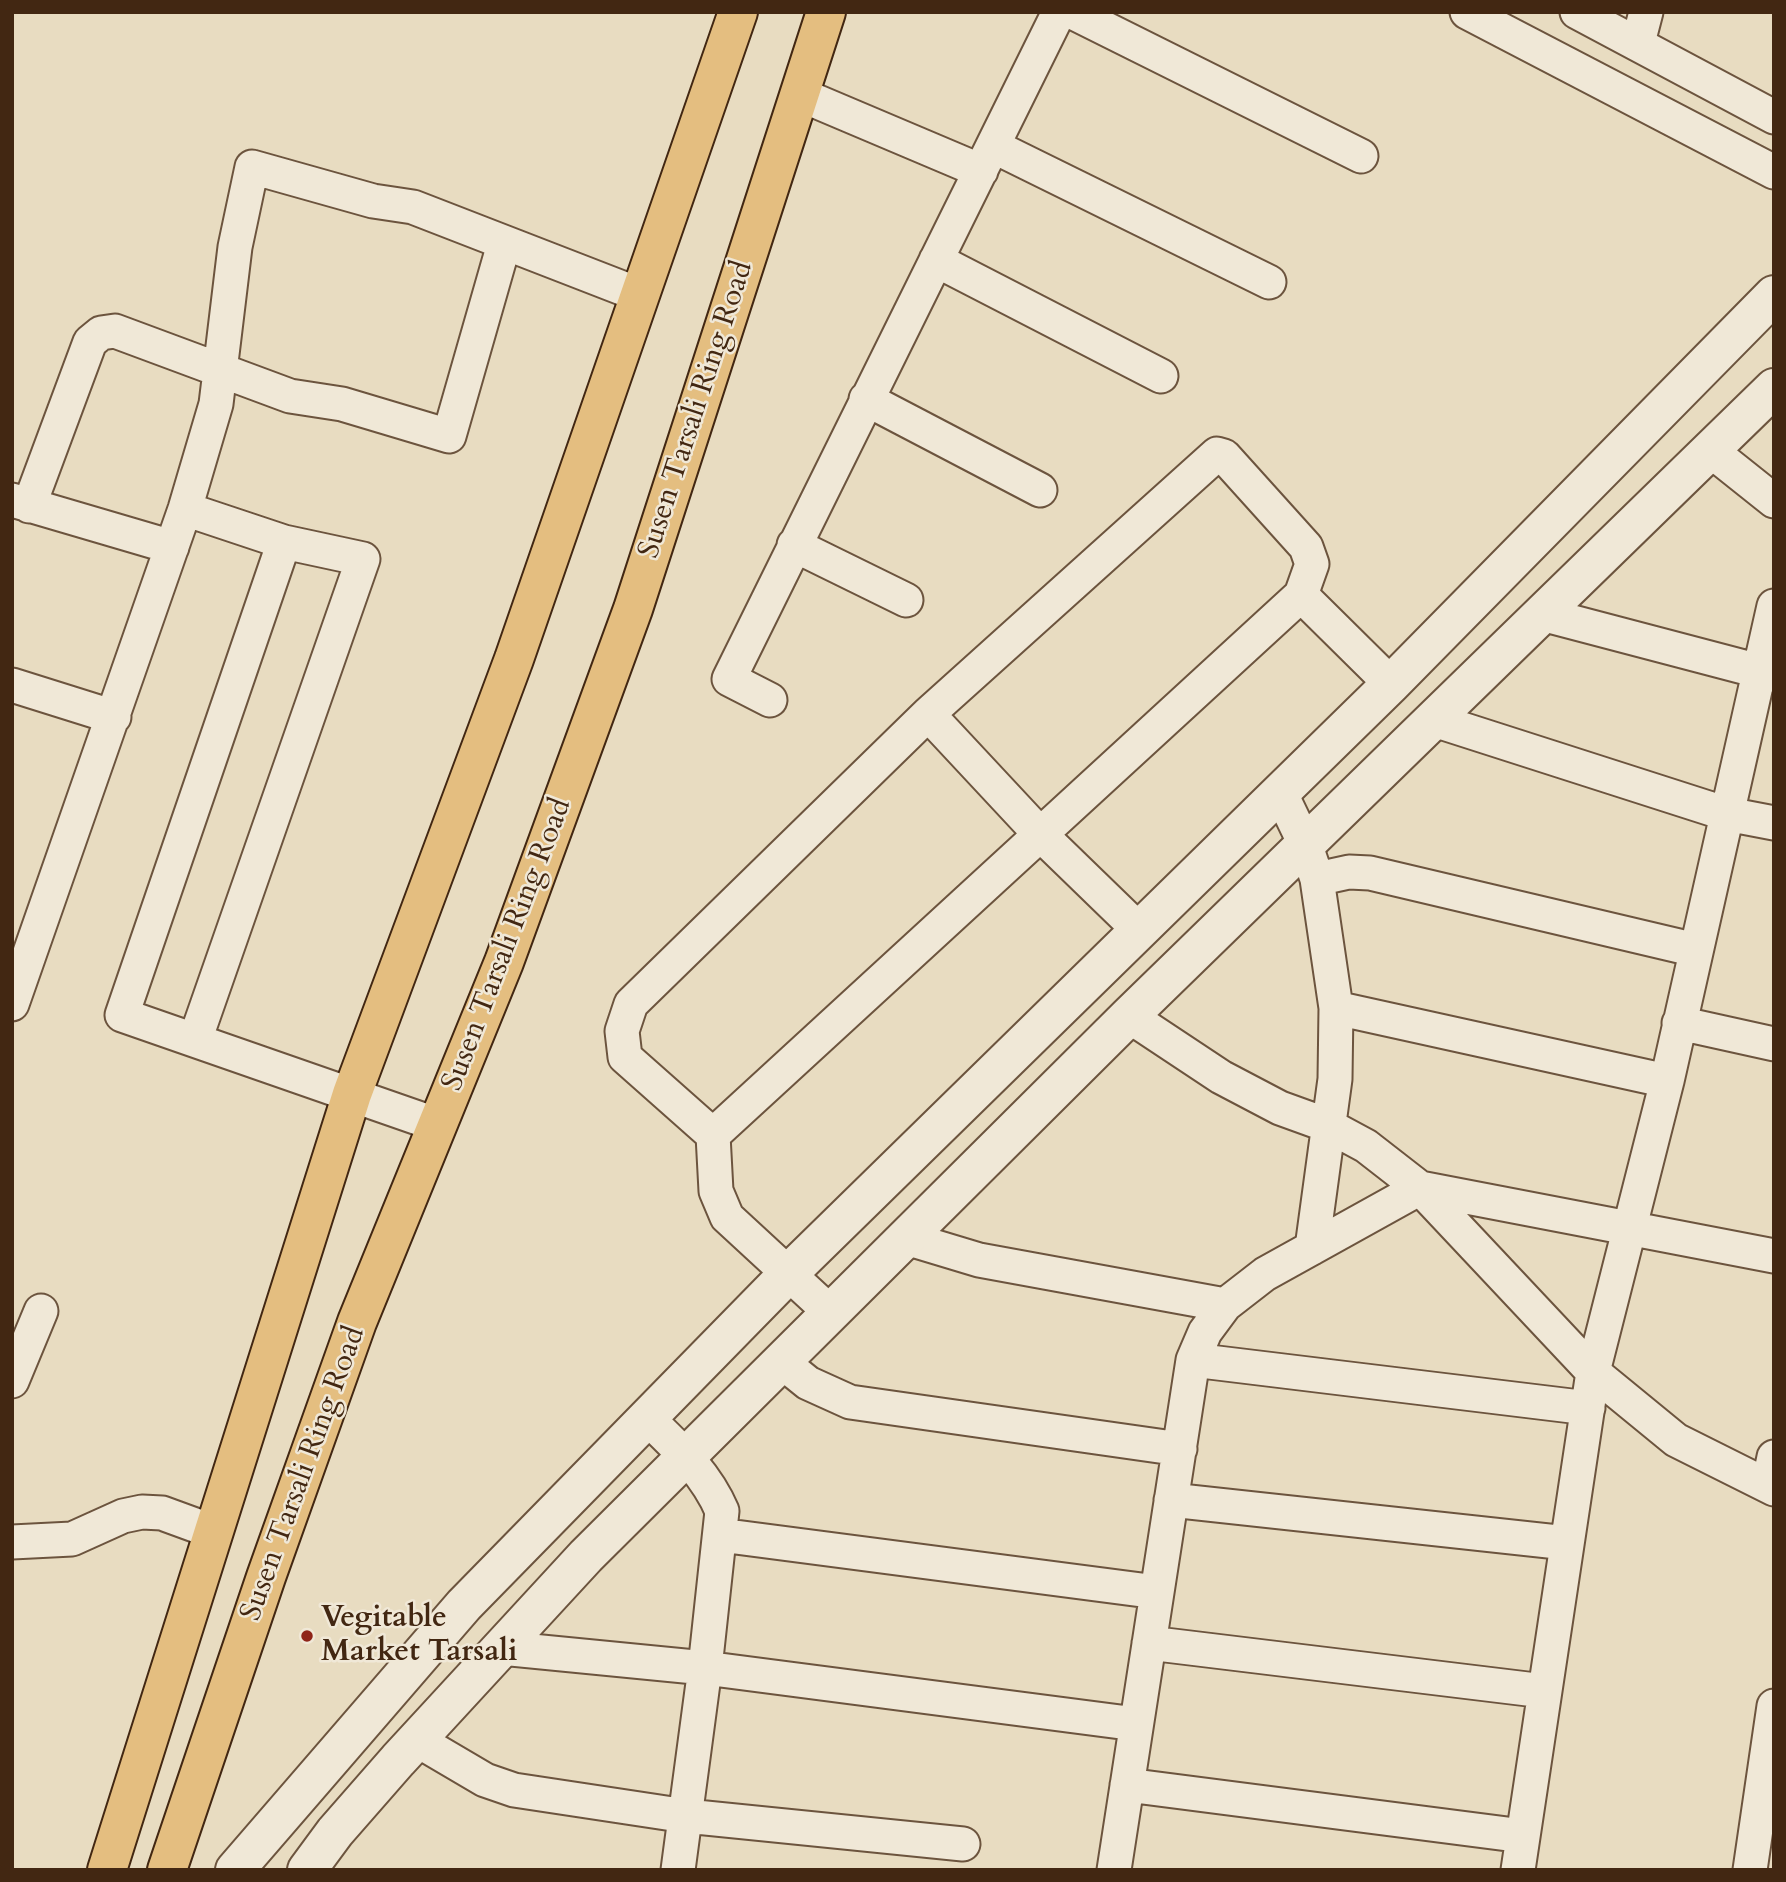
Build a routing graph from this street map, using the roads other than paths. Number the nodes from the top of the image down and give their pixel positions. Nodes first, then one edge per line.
1 (738, 12) edge
2 (827, 12) edge
3 (1059, 12) edge
4 (1072, 12) edge
5 (1467, 12) edge
6 (1577, 12) edge
7 (1642, 28) edge
8 (799, 94) junction
9 (1774, 117) edge
10 (1361, 156) dead end
11 (987, 159) junction
12 (1774, 172) edge
13 (504, 244) junction
14 (936, 260) junction
15 (1269, 282) dead end
16 (640, 295) junction
17 (1774, 295) edge
18 (220, 370) junction
19 (1161, 376) dead end
20 (1774, 388) edge
21 (866, 400) junction
22 (1710, 450) junction
23 (1040, 490) dead end
24 (1774, 501) edge
25 (21, 503) edge
26 (185, 509) junction
27 (284, 542) junction
28 (794, 545) junction
29 (172, 547) junction
30 (1301, 595) junction
31 (906, 600) dead end
32 (1774, 606) edge
33 (1542, 614) junction
34 (1766, 673) edge
35 (1391, 684) junction
36 (12, 685) edge
37 (770, 700) dead end
38 (928, 714) junction
39 (114, 716) junction
40 (1434, 720) junction
41 (1280, 792) junction
42 (1727, 814) junction
43 (1774, 823) edge
44 (1039, 833) junction
45 (1311, 862) junction
46 (1139, 930) junction
47 (1696, 950) junction
48 (12, 1004) edge
49 (1336, 1008) junction
50 (1129, 1016) junction
51 (1679, 1023) junction
52 (195, 1040) junction
53 (1774, 1044) edge
54 (1667, 1081) junction
55 (352, 1094) junction
56 (438, 1125) junction
57 (1326, 1125) junction
58 (713, 1135) junction
59 (1420, 1188) junction
60 (1629, 1230) junction
61 (906, 1238) junction
62 (1312, 1248) junction
63 (1774, 1256) edge
64 (790, 1272) junction
65 (1225, 1305) junction
66 (41, 1311) dead end
67 (831, 1313) junction
68 (1193, 1360) junction
69 (782, 1362) junction
70 (1593, 1372) junction
71 (12, 1381) edge
72 (1588, 1408) junction
73 (648, 1418) junction
74 (1180, 1449) junction
75 (687, 1456) junction
76 (1772, 1477) edge
77 (1171, 1500) junction
78 (214, 1532) junction
79 (720, 1535) junction
80 (12, 1542) edge
81 (1567, 1543) junction
82 (1157, 1592) junction
83 (1149, 1643) junction
84 (501, 1648) junction
85 (705, 1668) junction
86 (1545, 1691) junction
87 (1774, 1706) edge
88 (1136, 1724) junction
89 (417, 1740) junction
90 (1127, 1785) junction
91 (686, 1816) junction
92 (1523, 1836) junction
93 (962, 1844) dead end
94 (107, 1870) edge
95 (167, 1870) edge
96 (235, 1870) edge
97 (307, 1870) edge
98 (678, 1870) edge
99 (1114, 1870) edge
100 (1518, 1870) edge
101 (1750, 1870) edge

1 - 16 main road, Susen Tarsali Ring Road
2 - 8 main road, Susen Tarsali Ring Road
3 - 11 street
4 - 10 street
5 - 12 street
6 - 7 street
7 - 9 street
8 - 11 street
8 - 56 main road, Susen Tarsali Ring Road
11 - 14 street
11 - 15 street
13 - 16 street
13 - 18 street
13 - 18 street
14 - 19 street
14 - 21 street
16 - 55 main road, Susen Tarsali Ring Road
17 - 35 street
18 - 25 street
18 - 26 street
20 - 22 street
21 - 23 street
21 - 28 street
22 - 24 street
22 - 33 street
25 - 29 street
26 - 27 street
26 - 29 street
27 - 52 street
27 - 52 street
28 - 31 street
28 - 37 street
29 - 39 street
30 - 35 street
30 - 38 street
30 - 44 street
32 - 34 street
33 - 34 street
33 - 40 street
34 - 42 street
35 - 41 street
36 - 39 street
38 - 44 street
38 - 58 street
39 - 48 street
40 - 42 street
40 - 45 street
41 - 45 street
41 - 46 street
42 - 43 street
42 - 47 street
44 - 46 street
44 - 58 street
45 - 47 street
45 - 49 street
45 - 50 street
46 - 64 street
47 - 51 street
49 - 54 street
49 - 57 street
50 - 57 street
50 - 61 street
51 - 53 street
51 - 54 street
52 - 55 street
54 - 60 street
55 - 56 street
55 - 78 main road, Susen Tarsali Ring Road
56 - 95 main road, Susen Tarsali Ring Road
57 - 59 street
57 - 62 street
58 - 64 street
59 - 60 street
59 - 62 street
59 - 70 street
60 - 63 street
60 - 70 street
61 - 65 street
61 - 67 street
62 - 65 street
64 - 67 street
64 - 73 street
65 - 68 street
66 - 71 street
67 - 69 street
68 - 72 street
68 - 74 street
69 - 74 street
69 - 75 street
70 - 72 street
70 - 76 street
72 - 81 street
73 - 75 street
73 - 96 street
74 - 77 street
75 - 79 street
75 - 84 street
77 - 81 street
77 - 82 street
78 - 80 street
78 - 94 main road, Susen Tarsali Ring Road
79 - 82 street
79 - 85 street
81 - 86 street
82 - 83 street
83 - 86 street
83 - 88 street
84 - 85 street
84 - 89 street
85 - 88 street
85 - 91 street
86 - 92 street
87 - 101 street
88 - 90 street
89 - 91 street
89 - 97 street
90 - 92 street
90 - 99 street
91 - 93 street
91 - 98 street
92 - 100 street

